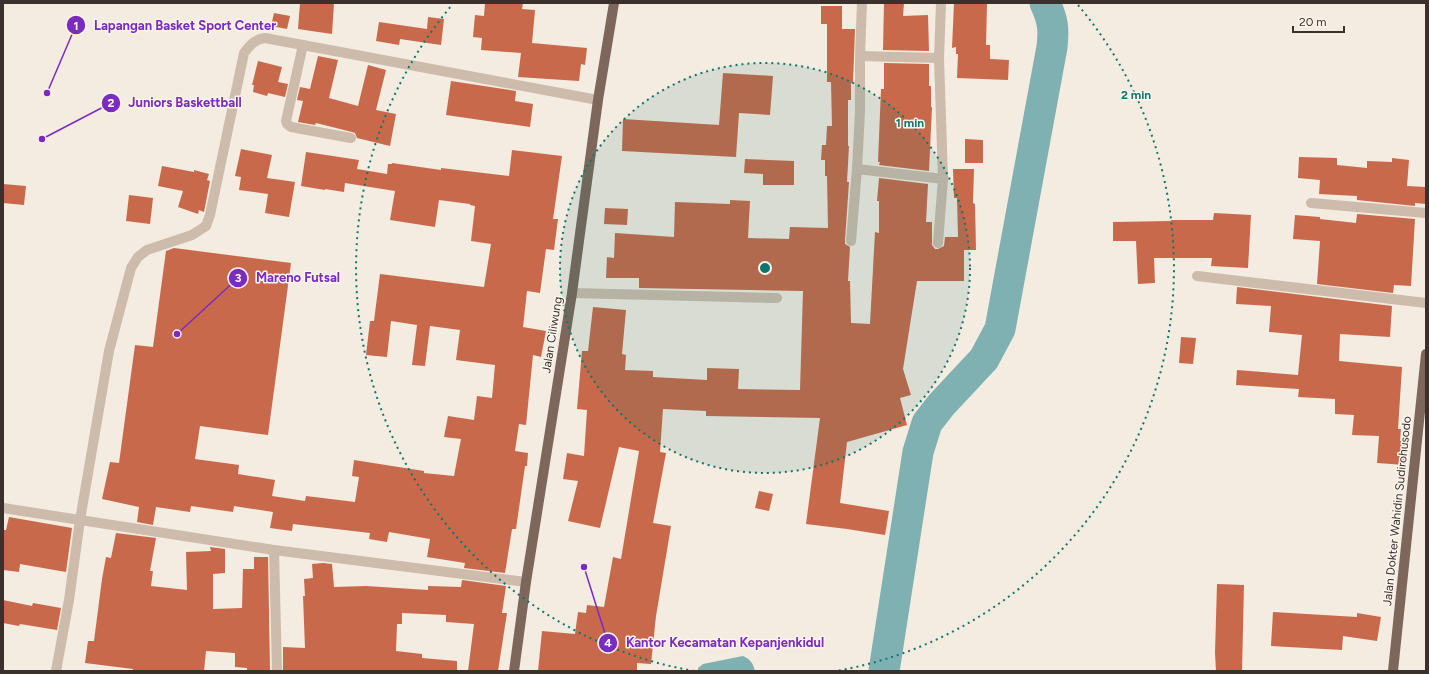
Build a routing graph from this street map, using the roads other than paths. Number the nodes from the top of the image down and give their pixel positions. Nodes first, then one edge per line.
1 (614, 3) edge
2 (862, 3) edge
3 (941, 3) edge
4 (303, 45) junction
5 (860, 56) junction
6 (939, 58) junction
7 (598, 100) junction
8 (351, 138) dead end
9 (858, 170) junction
10 (943, 179) junction
11 (1311, 203) dead end
12 (1426, 213) edge
13 (851, 241) dead end
14 (938, 243) dead end
15 (1197, 276) dead end
16 (572, 292) junction
17 (777, 298) dead end
18 (1426, 303) edge
19 (1426, 354) edge
20 (3, 508) edge
21 (80, 520) junction
22 (274, 550) junction
23 (526, 582) junction
24 (56, 671) edge
25 (277, 671) edge
26 (514, 671) edge
27 (1393, 671) edge

1 - 7 main road, Jalan Ciliwung
2 - 5 street
3 - 6 street
4 - 7 street
4 - 8 street
4 - 21 street
5 - 6 street
5 - 9 street
6 - 10 street
7 - 16 main road, Jalan Ciliwung
9 - 10 street
9 - 13 street
10 - 14 street
11 - 12 street
15 - 18 street
16 - 17 street
16 - 23 main road, Jalan Ciliwung
19 - 27 main road, Jalan Dokter Wahidin Sudirohusodo
20 - 21 street
21 - 22 street
21 - 24 street
22 - 23 street
22 - 25 street
23 - 26 main road, Jalan Ciliwung

